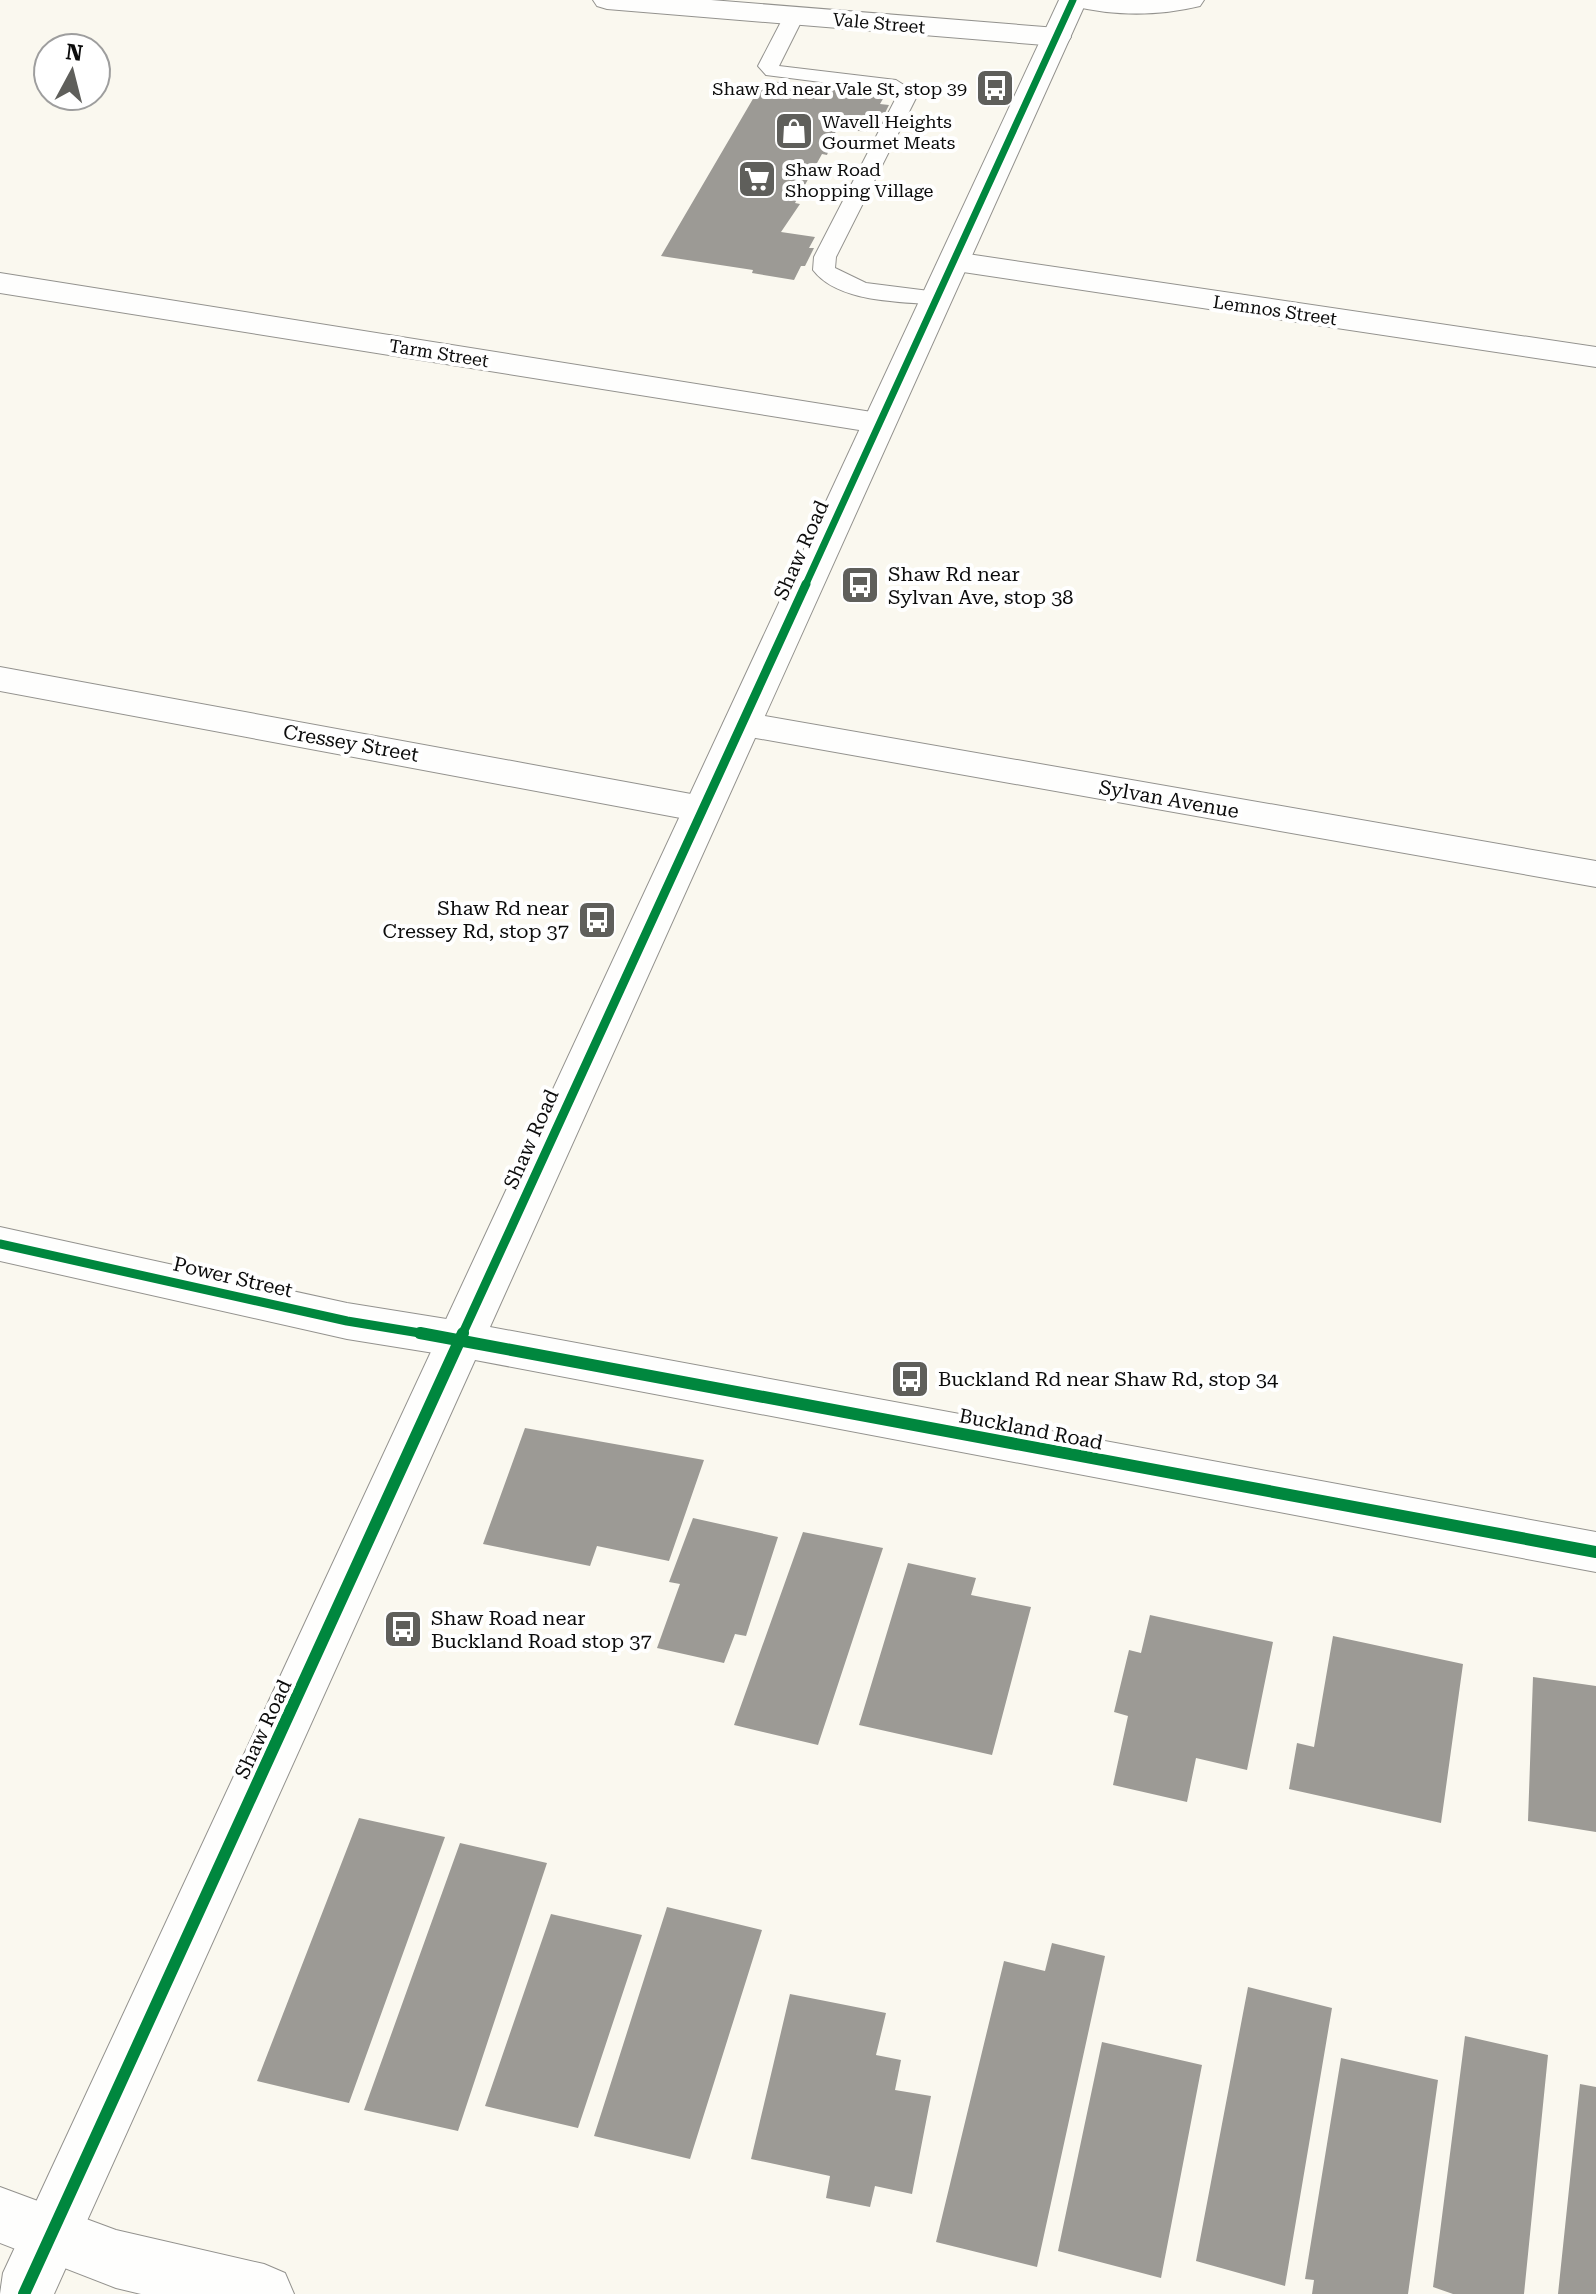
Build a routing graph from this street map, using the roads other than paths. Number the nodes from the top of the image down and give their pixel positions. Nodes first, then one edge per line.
1 (607, 0) edge
2 (1073, 0) edge
3 (1083, 0) edge
4 (1190, 0) edge
5 (794, 16) junction
6 (1057, 37) junction
7 (954, 262) junction
8 (0, 283) edge
9 (937, 298) junction
10 (1596, 357) edge
11 (878, 423) junction
12 (0, 679) edge
13 (742, 724) junction
14 (702, 809) junction
15 (1596, 874) edge
16 (0, 1244) edge
17 (459, 1339) junction
18 (1596, 1552) edge
19 (26, 2225) edge
20 (24, 2294) edge
21 (264, 2294) edge

1 - 5 street, Vale Street
2 - 6 street, Shaw Road
3 - 4 street
5 - 6 street, Vale Street
5 - 9 lane
6 - 7 street, Shaw Road
7 - 9 street, Shaw Road
7 - 10 street, Lemnos Street
8 - 11 street, Tarm Street
9 - 11 street, Shaw Road
11 - 13 street, Shaw Road
12 - 14 street, Cressey Street
13 - 14 street, Shaw Road
13 - 15 street, Sylvan Avenue
14 - 17 street, Shaw Road
16 - 17 street, Power Street
17 - 18 street, Buckland Road
17 - 19 street, Shaw Road
19 - 20 street, Shaw Road
19 - 21 street

